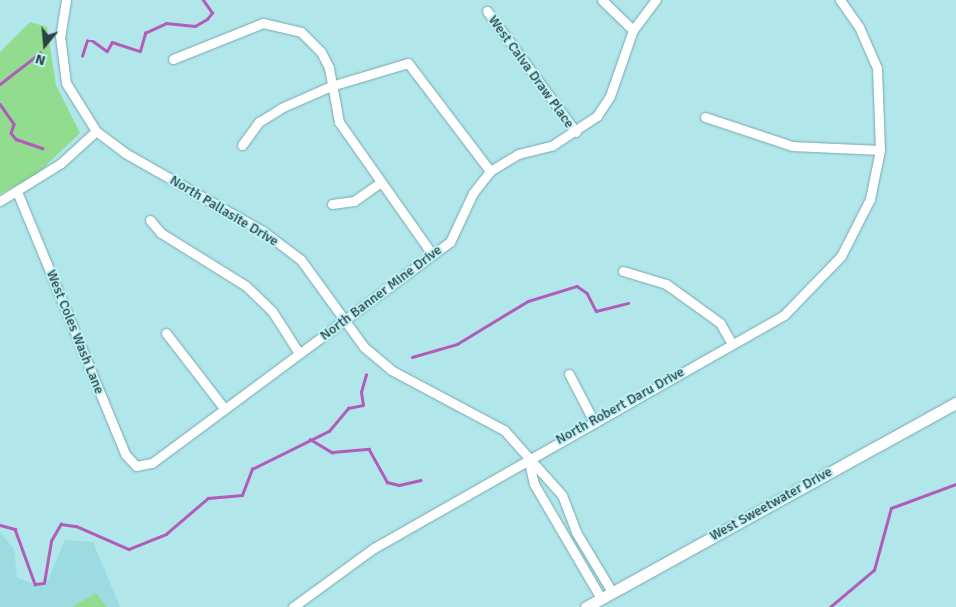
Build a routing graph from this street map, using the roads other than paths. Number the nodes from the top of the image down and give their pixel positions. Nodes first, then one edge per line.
1 (66, 0) edge
2 (602, 0) edge
3 (656, 0) edge
4 (840, 0) edge
5 (486, 11) dead end
6 (633, 30) junction
7 (173, 59) dead end
8 (331, 86) junction
9 (705, 117) dead end
10 (96, 131) junction
11 (576, 132) junction
12 (242, 145) dead end
13 (880, 150) junction
14 (490, 170) junction
15 (380, 183) junction
16 (18, 194) junction
17 (0, 201) edge
18 (332, 204) dead end
19 (150, 220) dead end
20 (432, 254) junction
21 (623, 271) dead end
22 (345, 321) junction
23 (166, 333) dead end
24 (732, 344) junction
25 (299, 353) junction
26 (569, 374) dead end
27 (956, 403) edge
28 (224, 408) junction
29 (593, 420) junction
30 (528, 458) junction
31 (136, 469) joint
32 (612, 592) junction
33 (602, 598) junction
34 (293, 607) edge
35 (586, 607) edge

1 - 10 street
2 - 6 street
3 - 6 street, North Banner Mine Drive
4 - 13 street, North Robert Daru Drive
5 - 11 street, West Calva Draw Place
6 - 11 street, North Banner Mine Drive
7 - 8 street
8 - 12 street
8 - 14 street
8 - 15 street
9 - 13 street
10 - 16 street
10 - 22 street, North Pallasite Drive
11 - 14 street, North Banner Mine Drive
13 - 24 street, North Robert Daru Drive
14 - 20 street, North Banner Mine Drive
15 - 18 street
15 - 20 street
16 - 17 street
16 - 31 street, West Coles Wash Lane
19 - 25 street
20 - 22 street, North Banner Mine Drive
21 - 24 street
22 - 25 street, North Banner Mine Drive
22 - 30 street, North Pallasite Drive
23 - 28 street
24 - 29 street, North Robert Daru Drive
25 - 28 street, North Banner Mine Drive
26 - 29 street
27 - 32 street, West Sweetwater Drive
28 - 31 street, North Banner Mine Drive
29 - 30 street, North Robert Daru Drive
30 - 32 street, North Pallasite Drive
30 - 33 street
30 - 34 street, North Robert Daru Drive
32 - 33 street, West Sweetwater Drive
33 - 35 street, West Sweetwater Drive

